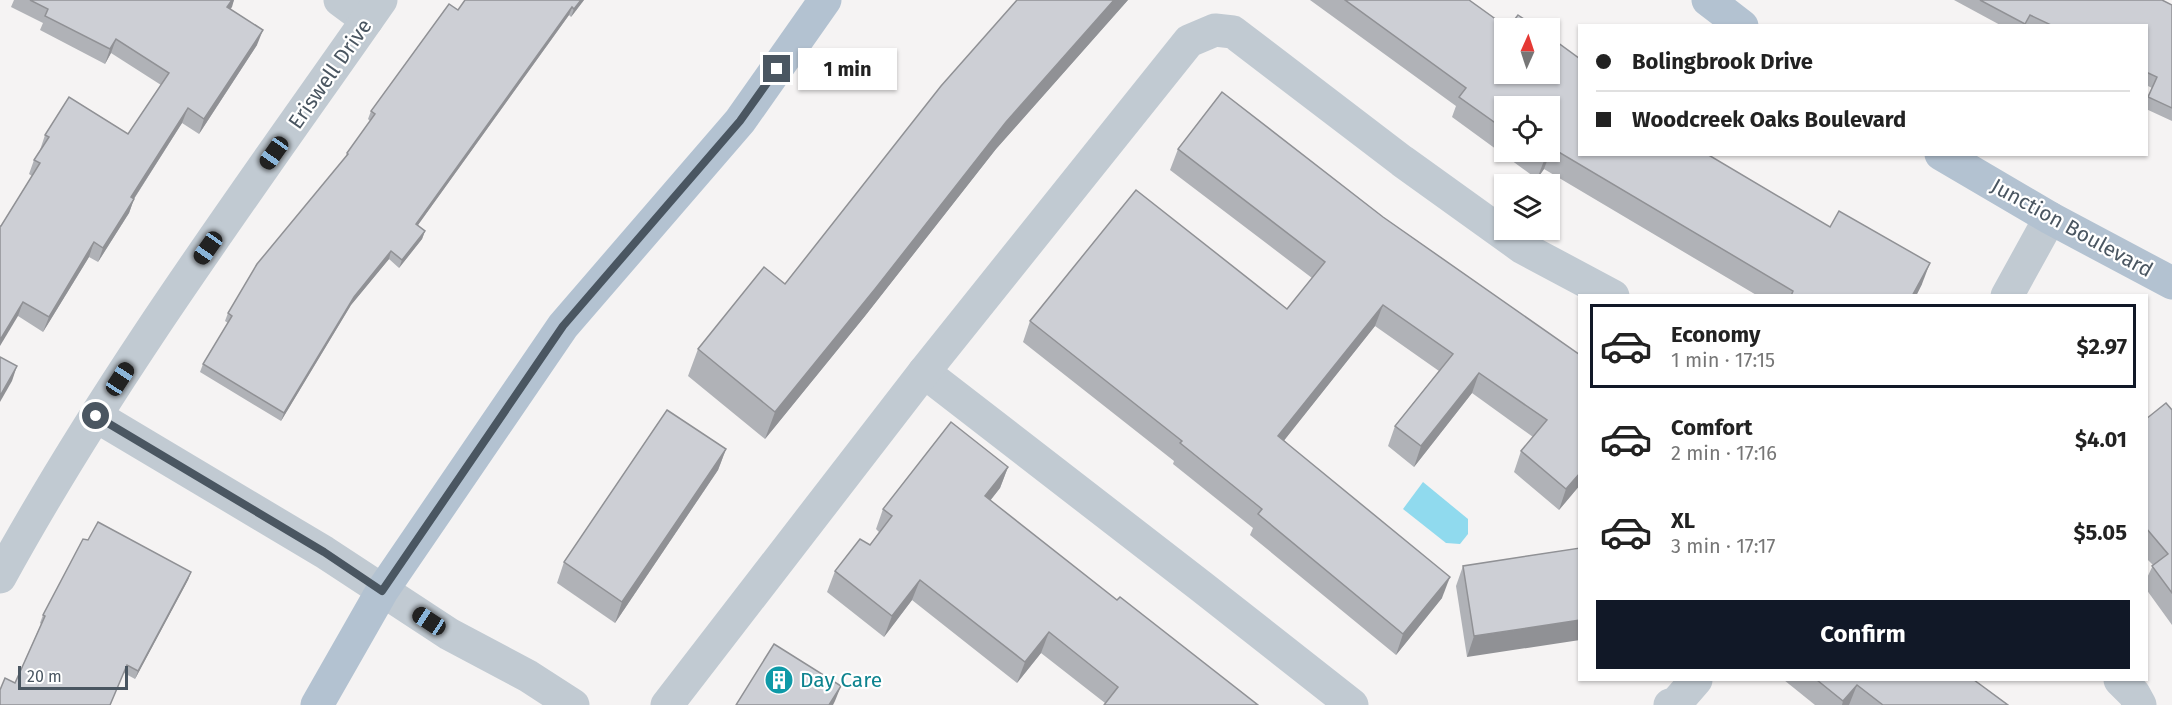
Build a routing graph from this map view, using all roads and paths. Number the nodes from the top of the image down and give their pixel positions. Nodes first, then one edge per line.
1 (340, 0) edge
2 (825, 0) edge
3 (1708, 0) edge
4 (374, 10) edge
5 (1739, 24) edge
6 (1944, 156) edge
7 (2050, 218) junction
8 (2172, 283) edge
9 (1608, 294) edge
10 (2008, 294) edge
11 (924, 372) junction
12 (96, 416) junction
13 (0, 578) edge
14 (382, 591) junction
15 (1695, 681) edge
16 (2121, 681) edge
17 (317, 705) edge
18 (573, 705) edge
19 (667, 705) edge
20 (1352, 705) edge
21 (1670, 705) edge
22 (2140, 705) edge

1 - 4 street
2 - 14 main road
3 - 5 main road
4 - 12 street, Eriswell Drive
6 - 7 main road, Junction Boulevard
7 - 8 main road, Junction Boulevard
7 - 10 street
9 - 11 street
11 - 19 street
11 - 20 street
12 - 13 street, Eriswell Drive
12 - 14 street
14 - 17 main road
14 - 18 street
15 - 21 street
16 - 22 street

